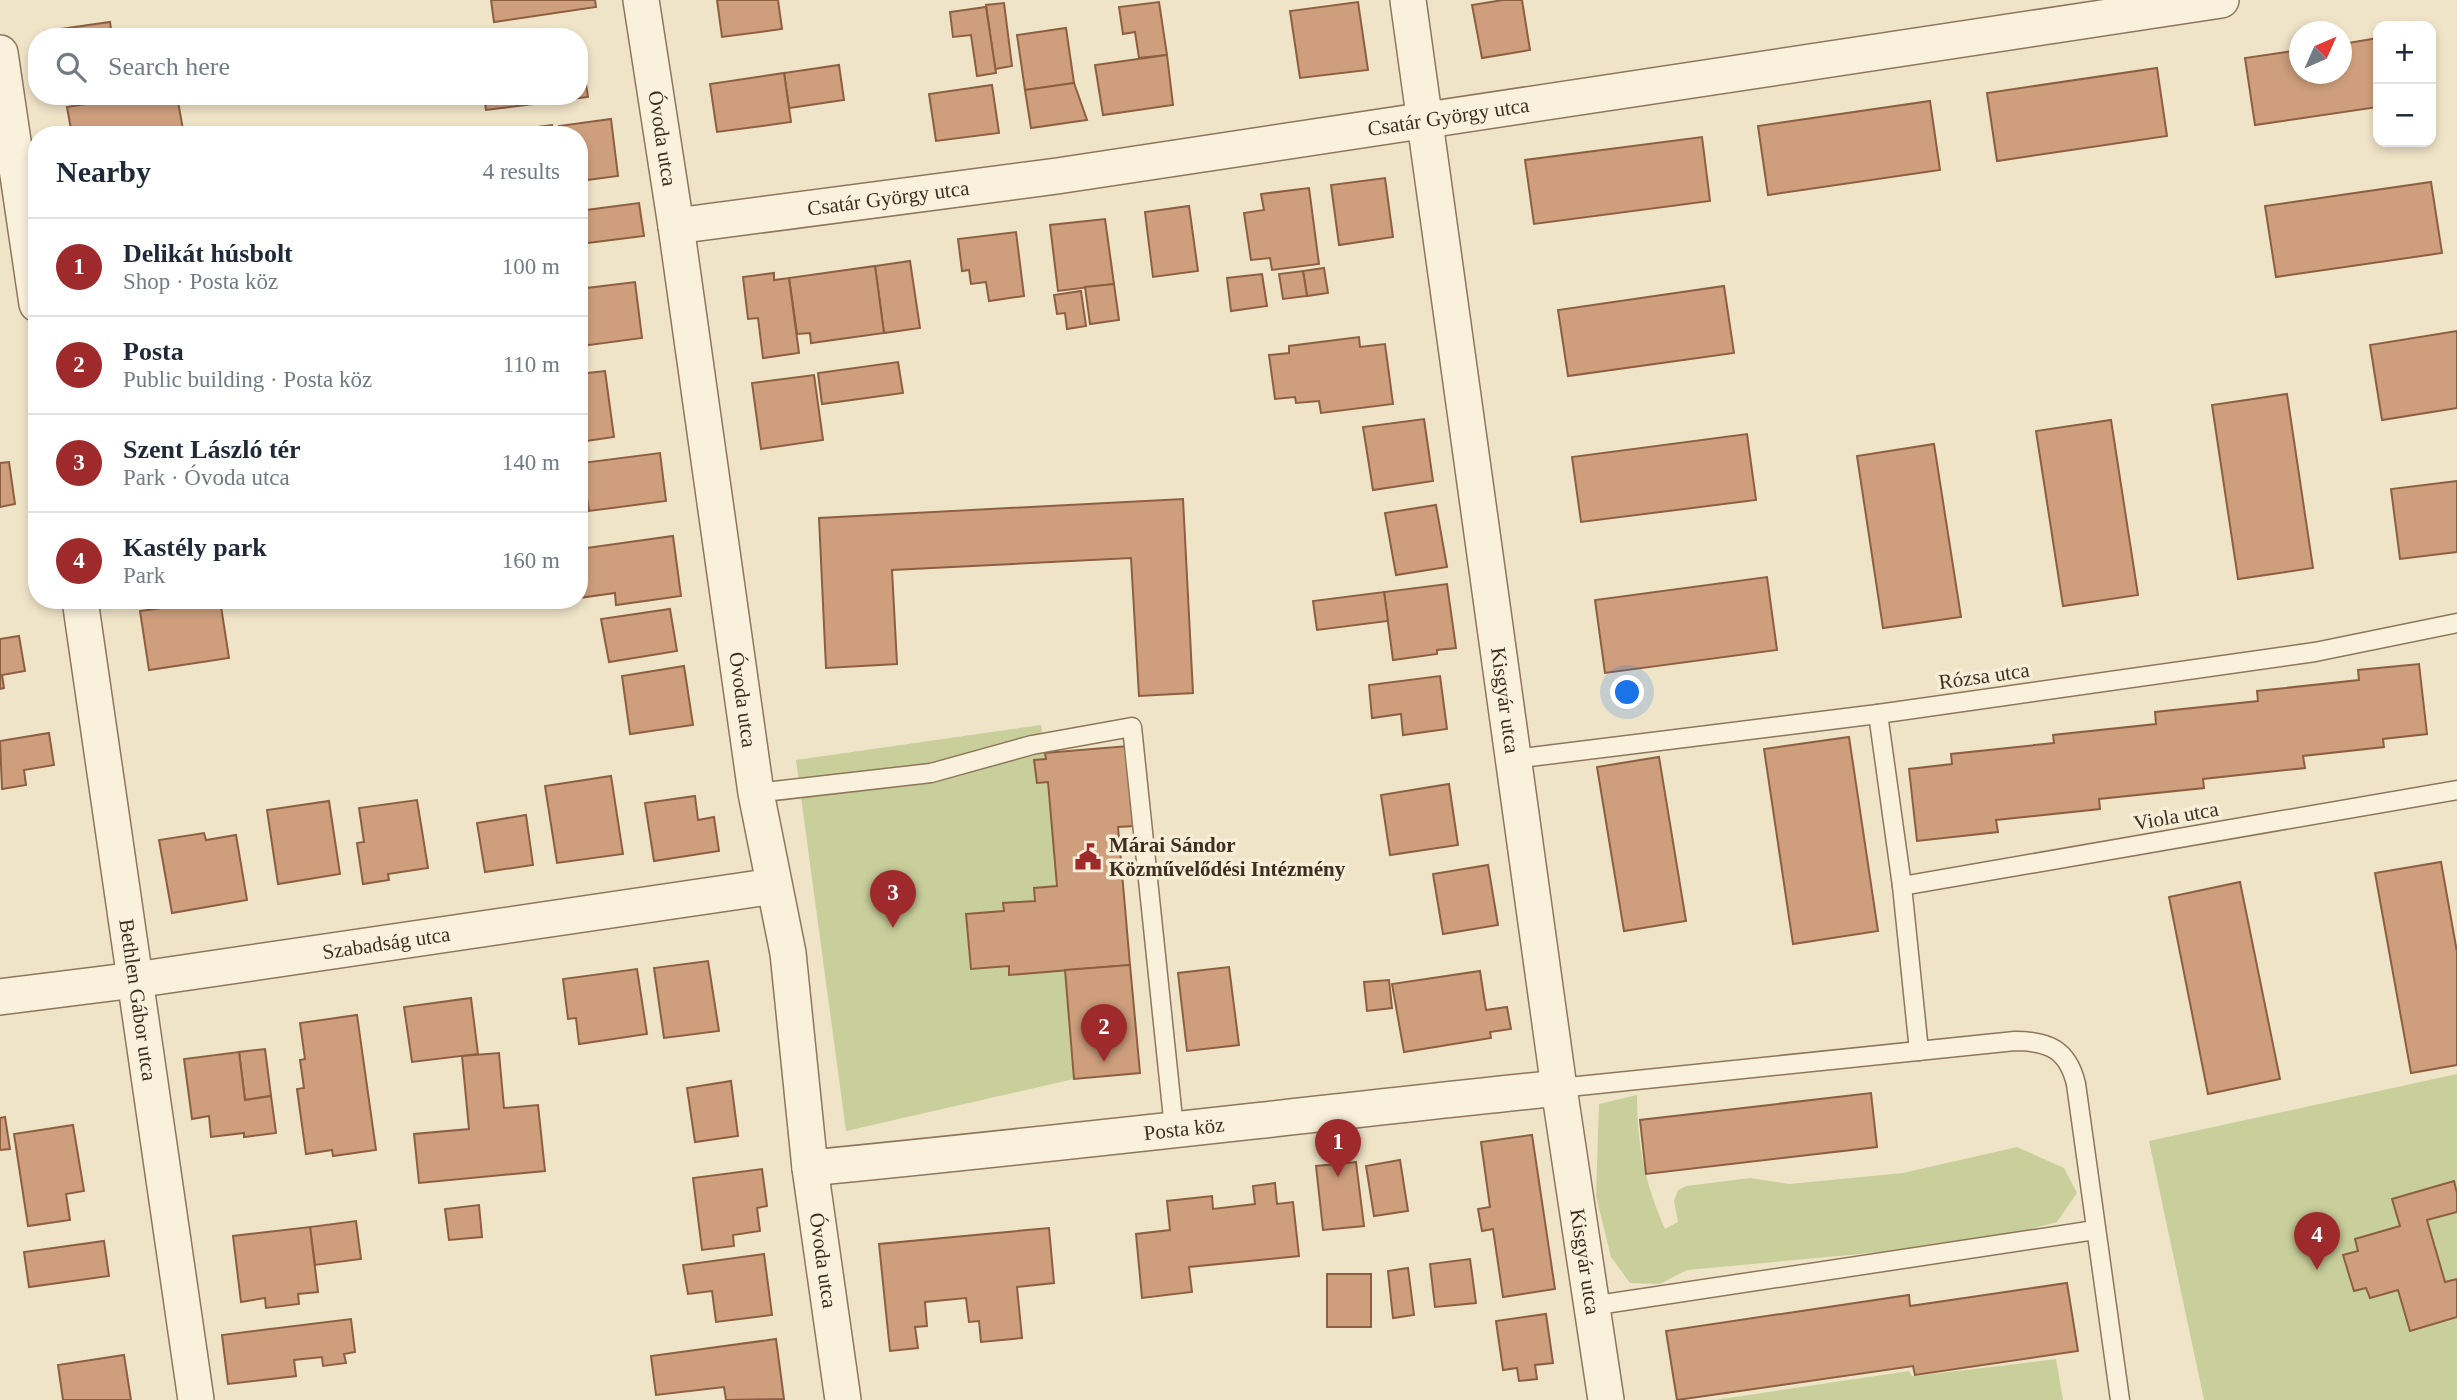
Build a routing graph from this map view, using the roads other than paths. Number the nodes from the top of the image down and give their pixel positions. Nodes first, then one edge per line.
1 (641, 0) edge
2 (1408, 0) edge
3 (2221, 0) edge
4 (0, 53) edge
5 (1424, 120) junction
6 (676, 226) junction
7 (28, 243) edge
8 (81, 609) edge
9 (2457, 623) edge
10 (1878, 714) junction
11 (1514, 759) junction
12 (2457, 790) edge
13 (756, 793) junction
14 (774, 886) junction
15 (1902, 886) junction
16 (135, 980) junction
17 (0, 998) edge
18 (1919, 1051) junction
19 (1559, 1088) junction
20 (1174, 1128) junction
21 (810, 1168) junction
22 (2095, 1230) junction
23 (1591, 1306) junction
24 (196, 1400) edge
25 (843, 1400) edge
26 (1606, 1400) edge
27 (2120, 1400) edge

1 - 6 street, Óvoda utca
2 - 5 street, Kisgyár utca
3 - 5 street, Csatár György utca
4 - 7 street
5 - 6 street, Csatár György utca
5 - 11 street, Kisgyár utca
6 - 13 street, Óvoda utca
8 - 16 street, Bethlen Gábor utca
9 - 10 lane, Rózsa utca
10 - 11 lane, Rózsa utca
10 - 15 lane
11 - 19 street, Kisgyár utca
12 - 15 lane, Viola utca
13 - 14 street, Óvoda utca
13 - 20 lane
14 - 16 street, Szabadság utca
14 - 21 street, Óvoda utca
15 - 18 lane
16 - 17 street, Szabadság utca
16 - 24 street, Bethlen Gábor utca
18 - 19 lane
18 - 22 lane
19 - 20 street, Posta köz
19 - 23 street, Kisgyár utca
20 - 21 street, Posta köz
21 - 25 street, Óvoda utca
22 - 23 lane
22 - 27 lane
23 - 26 street, Kisgyár utca

